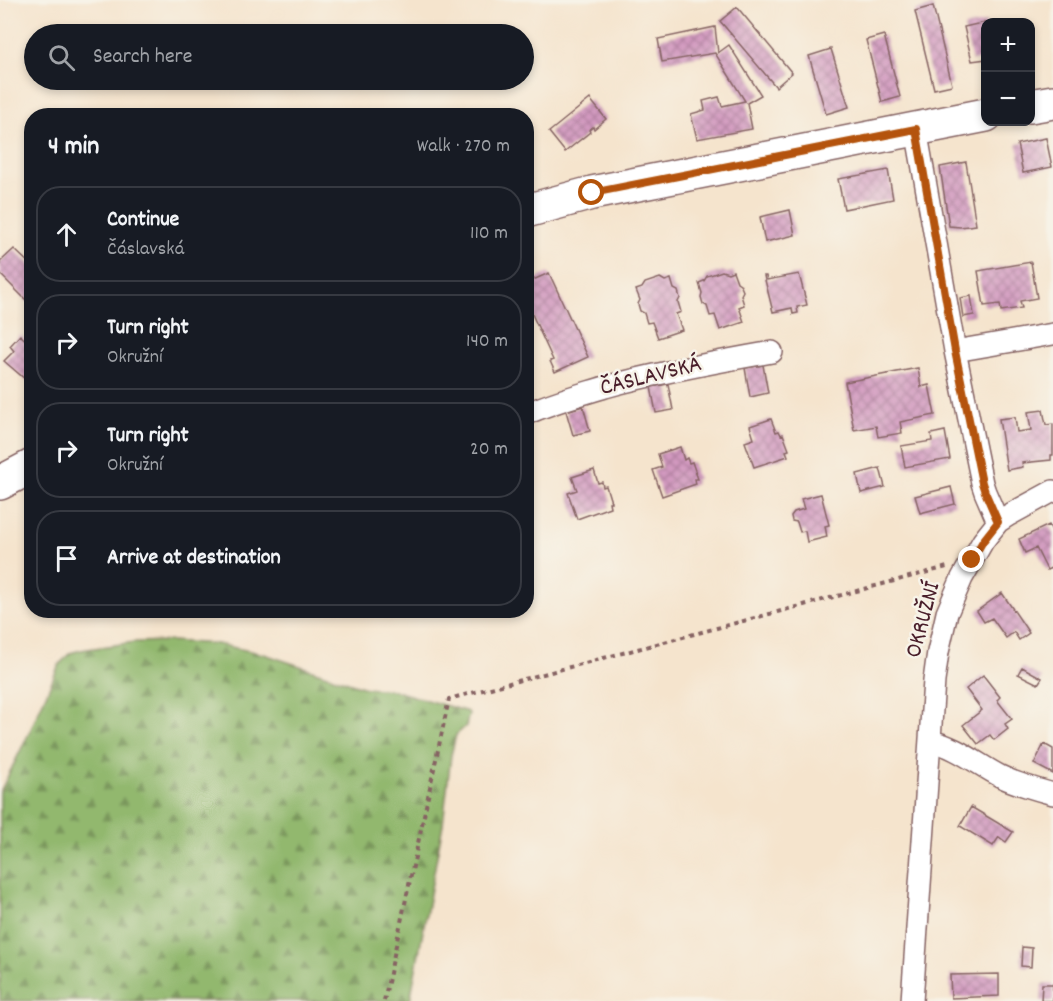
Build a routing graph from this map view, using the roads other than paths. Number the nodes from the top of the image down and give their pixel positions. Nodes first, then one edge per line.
1 (1053, 102) edge
2 (1035, 105) edge
3 (981, 116) edge
4 (916, 129) junction
5 (534, 209) edge
6 (1053, 334) edge
7 (772, 351) dead end
8 (955, 351) junction
9 (534, 406) edge
10 (24, 470) edge
11 (0, 483) edge
12 (1053, 492) edge
13 (998, 522) junction
14 (930, 741) junction
15 (1053, 794) edge
16 (912, 1001) edge

1 - 2 main road
3 - 4 main road
4 - 5 main road
4 - 8 street
6 - 8 street
7 - 9 street, ČÁSLAVSKÁ
8 - 13 street
10 - 11 main road
12 - 13 street
13 - 14 street, OKRUŽNÍ
14 - 15 street
14 - 16 street, OKRUŽNÍ

